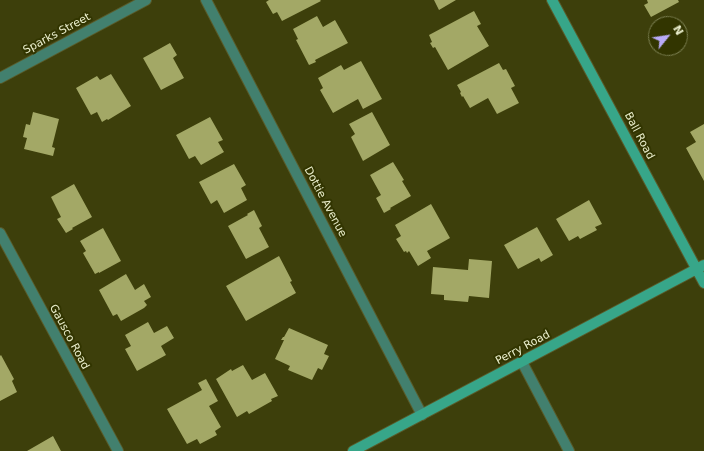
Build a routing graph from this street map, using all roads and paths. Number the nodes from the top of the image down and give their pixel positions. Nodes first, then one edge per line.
1 (146, 0) edge
2 (206, 0) edge
3 (552, 0) edge
4 (0, 78) edge
5 (0, 233) edge
6 (700, 267) edge
7 (704, 283) edge
8 (522, 362) junction
9 (422, 415) junction
10 (118, 451) edge
11 (353, 451) edge
12 (569, 451) edge

1 - 4 street, Sparks Street
2 - 9 street, Dottie Avenue
3 - 6 street, Ball Road
5 - 10 street, Gausco Road
6 - 7 street, Ball Road
6 - 8 street, Perry Road
8 - 9 street, Perry Road
8 - 12 street
9 - 11 street, Perry Road

